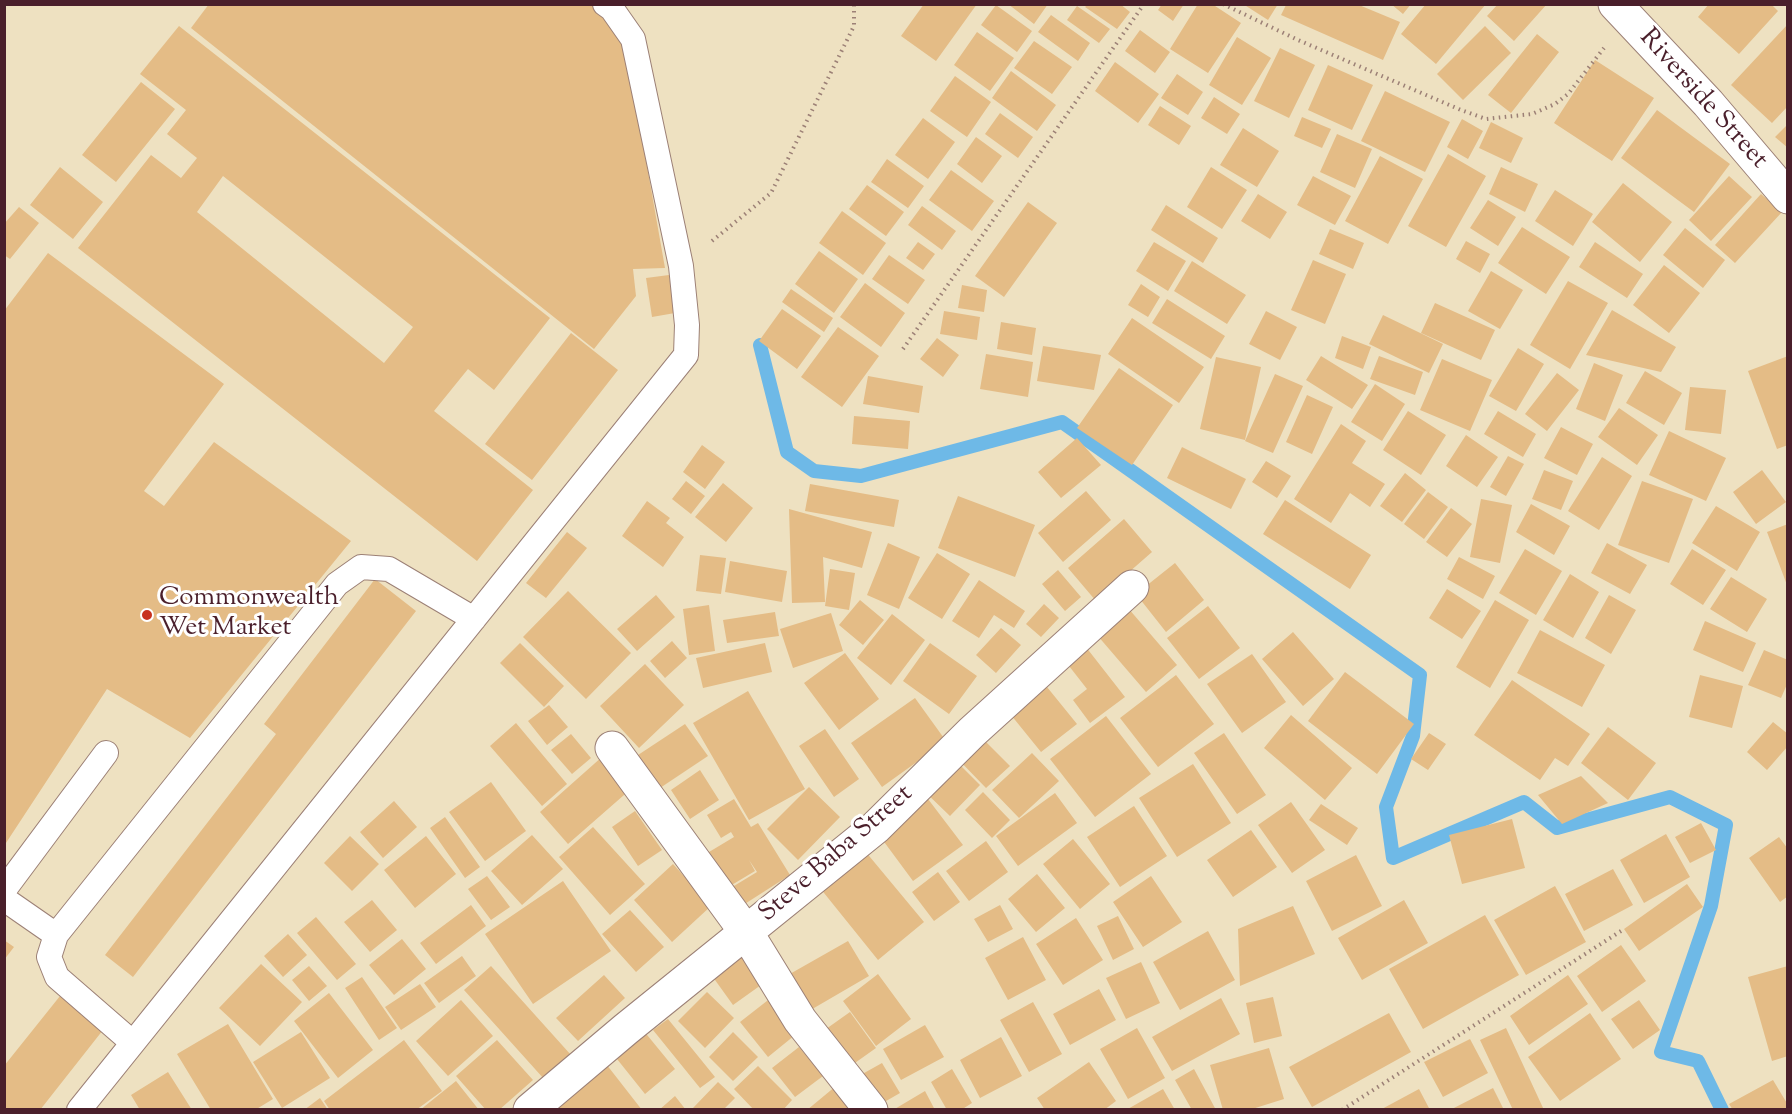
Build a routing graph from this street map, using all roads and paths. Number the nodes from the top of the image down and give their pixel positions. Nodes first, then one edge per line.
1 (605, 4) edge
2 (854, 4) edge
3 (1144, 4) edge
4 (1223, 4) edge
5 (1620, 9) edge
6 (1788, 197) edge
7 (681, 266) junction
8 (903, 349) dead end
9 (1132, 587) dead end
10 (474, 619) junction
11 (612, 748) dead end
12 (106, 753) dead end
13 (4, 890) edge
14 (4, 896) edge
15 (1621, 931) dead end
16 (746, 932) junction
17 (56, 935) junction
18 (133, 1043) junction
19 (80, 1110) edge
20 (530, 1110) edge
21 (872, 1110) edge
22 (1341, 1110) edge

1 - 7 lane
2 - 7 path
3 - 8 path
4 - 5 path
5 - 6 street, Riverside Street
7 - 10 lane
9 - 16 street, Steve Baba Street
10 - 17 lane
10 - 18 lane
11 - 16 street
12 - 13 lane
14 - 17 lane
15 - 22 path
16 - 20 street, Steve Baba Street
16 - 21 street
17 - 18 lane
18 - 19 lane

